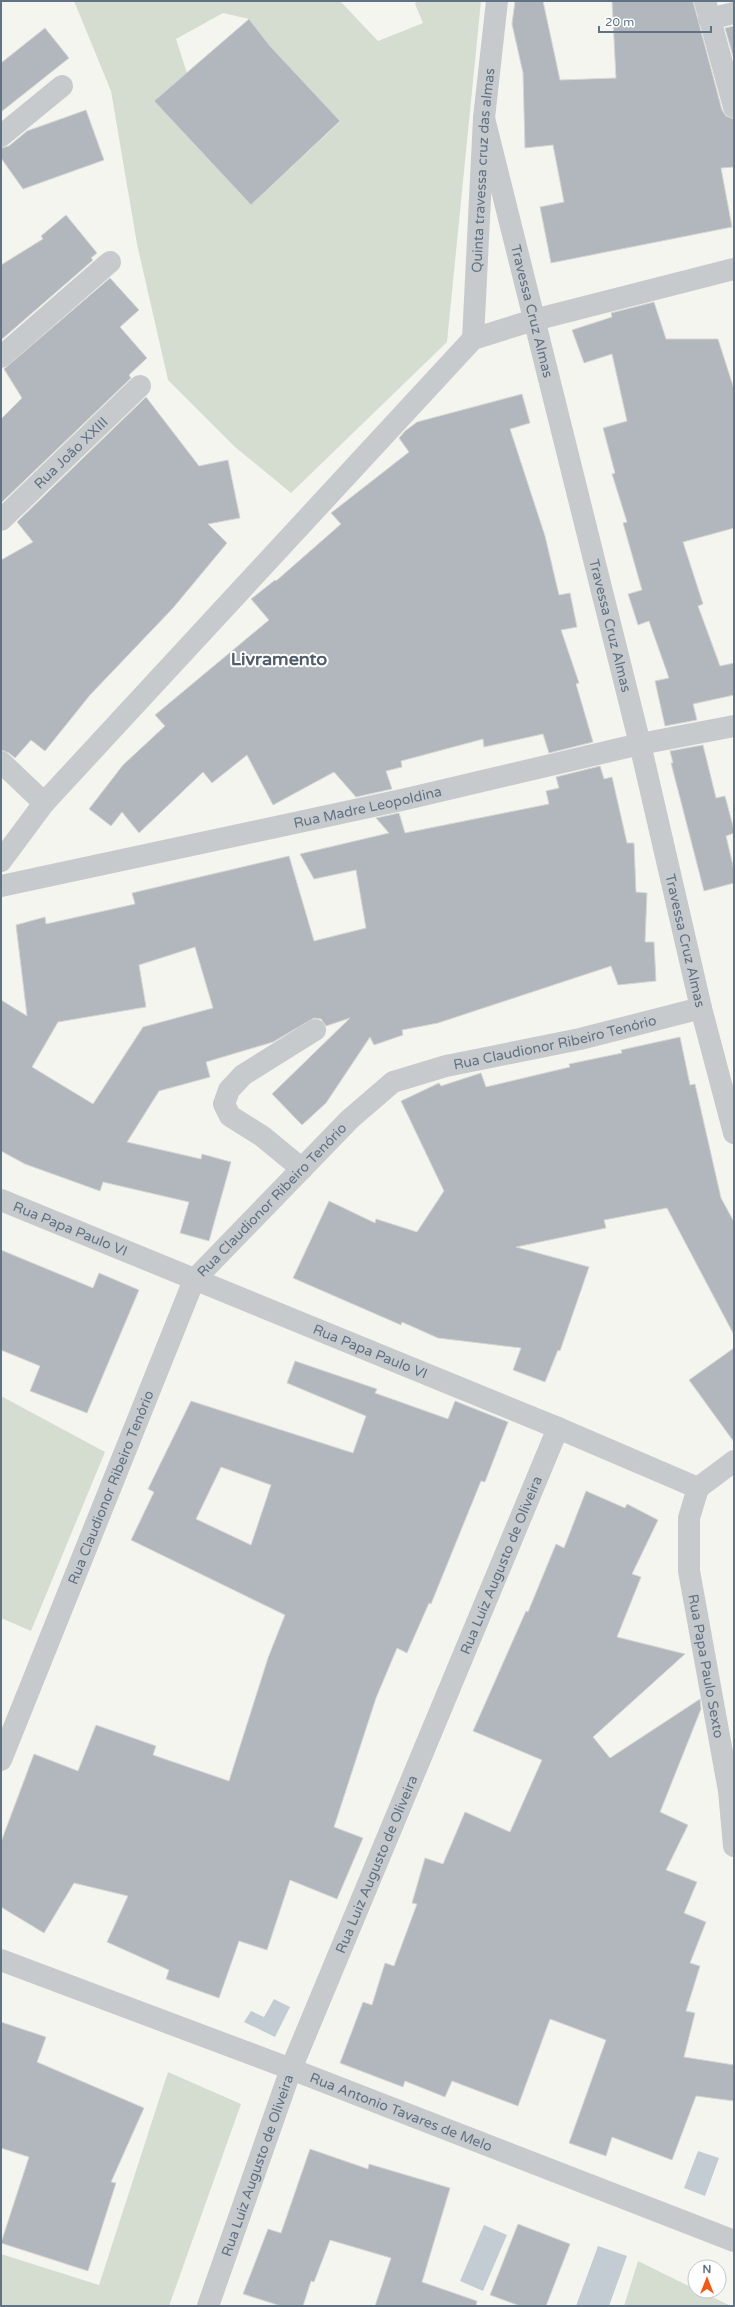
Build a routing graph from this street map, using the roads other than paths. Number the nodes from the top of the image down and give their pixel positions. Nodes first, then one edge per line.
1 (497, 1) edge
2 (707, 10) edge
3 (734, 13) edge
4 (62, 86) dead end
5 (734, 106) edge
6 (484, 118) junction
7 (1, 136) edge
8 (110, 262) dead end
9 (734, 269) edge
10 (534, 320) junction
11 (473, 339) junction
12 (1, 357) edge
13 (140, 386) dead end
14 (1, 520) edge
15 (734, 726) edge
16 (640, 744) junction
17 (1, 762) edge
18 (44, 803) junction
19 (1, 861) edge
20 (1, 886) edge
21 (701, 1008) junction
22 (315, 1030) dead end
23 (734, 1133) edge
24 (302, 1168) junction
25 (1, 1200) edge
26 (194, 1280) junction
27 (558, 1428) junction
28 (734, 1461) edge
29 (698, 1488) junction
30 (1, 1760) edge
31 (732, 1789) edge
32 (734, 1846) edge
33 (1, 1960) edge
34 (290, 2069) junction
35 (734, 2241) edge
36 (208, 2306) edge

1 - 6 street, Quinta travessa cruz das almas
2 - 3 street
2 - 5 street
4 - 7 street
6 - 10 street, Travessa Cruz Almas
6 - 11 street, Quinta travessa cruz das almas
8 - 12 street
9 - 10 street
10 - 11 street
10 - 16 street, Travessa Cruz Almas
11 - 18 street
13 - 14 street, Rua João XXIII
15 - 16 street, Rua Madre Leopoldina
16 - 20 street, Rua Madre Leopoldina
16 - 21 street, Travessa Cruz Almas
17 - 18 street
18 - 19 street
21 - 23 street, Travessa Cruz Almas
21 - 24 street, Rua Claudionor Ribeiro Tenório
22 - 24 street
24 - 26 street, Rua Claudionor Ribeiro Tenório
25 - 26 street, Rua Papa Paulo VI
26 - 27 street, Rua Papa Paulo VI
26 - 30 street, Rua Claudionor Ribeiro Tenório
27 - 29 street, Rua Papa Paulo VI
27 - 34 street, Rua Luiz Augusto de Oliveira
28 - 29 street
29 - 31 street, Rua Papa Paulo Sexto
31 - 32 street, Rua Papa Paulo Sexto
33 - 34 street, Rua Antonio Tavares de Melo
34 - 35 street, Rua Antonio Tavares de Melo
34 - 36 street, Rua Luiz Augusto de Oliveira

